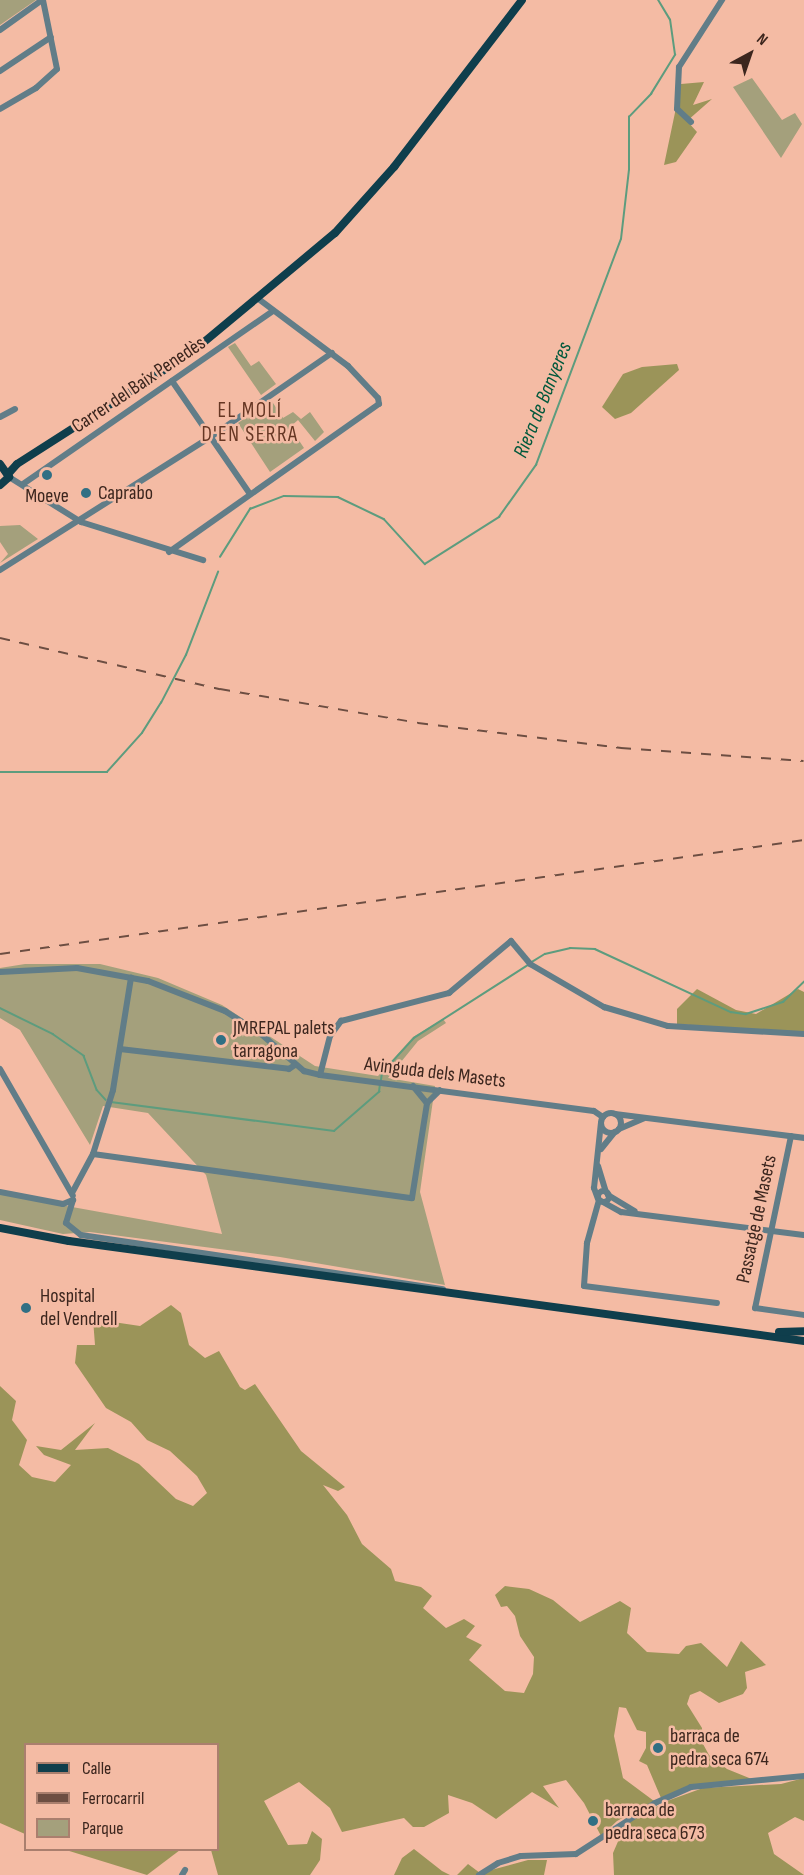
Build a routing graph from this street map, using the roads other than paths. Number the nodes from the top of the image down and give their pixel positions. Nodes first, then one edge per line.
1 (42, 0) edge
2 (522, 0) edge
3 (722, 0) edge
4 (0, 30) edge
5 (51, 37) junction
6 (0, 71) edge
7 (0, 109) edge
8 (691, 122) dead end
9 (271, 287) junction
10 (257, 298) junction
11 (250, 305) junction
12 (266, 305) junction
13 (273, 311) junction
14 (332, 353) junction
15 (172, 381) junction
16 (15, 409) dead end
17 (0, 417) edge
18 (212, 436) junction
19 (5, 470) edge
20 (23, 484) junction
21 (1, 485) edge
22 (250, 494) junction
23 (81, 522) junction
24 (169, 552) junction
25 (203, 560) dead end
26 (0, 570) edge
27 (0, 972) edge
28 (131, 977) junction
29 (804, 1034) edge
30 (120, 1049) junction
31 (295, 1065) junction
32 (0, 1069) edge
33 (320, 1075) junction
34 (413, 1086) junction
35 (428, 1088) junction
36 (440, 1090) junction
37 (422, 1095) junction
38 (434, 1096) junction
39 (427, 1103) junction
40 (615, 1114) junction
41 (643, 1119) junction
42 (602, 1120) junction
43 (617, 1131) junction
44 (791, 1136) junction
45 (804, 1138) edge
46 (600, 1150) junction
47 (93, 1154) junction
48 (598, 1166) junction
49 (0, 1192) edge
50 (607, 1193) junction
51 (73, 1196) junction
52 (600, 1200) junction
53 (638, 1213) junction
54 (0, 1228) edge
55 (772, 1231) junction
56 (0, 1234) edge
57 (34, 1234) junction
58 (804, 1235) edge
59 (450, 1292) junction
60 (717, 1303) dead end
61 (804, 1315) edge
62 (804, 1331) edge
63 (763, 1332) junction
64 (777, 1333) junction
65 (804, 1339) edge
66 (804, 1776) edge
67 (479, 1875) edge

1 - 4 street
1 - 5 street
2 - 9 main road
3 - 8 street
5 - 6 street
5 - 7 street
9 - 10 main road
9 - 12 street
10 - 11 main road
10 - 12 street
11 - 12 street
11 - 19 main road
12 - 13 street
13 - 14 street
13 - 15 street, Carrer del Baix Penedès
14 - 18 street
14 - 22 street
15 - 18 street
15 - 20 street, Carrer del Baix Penedès
16 - 17 street
18 - 22 street
18 - 23 street
19 - 20 street
19 - 21 main road
20 - 23 street
22 - 24 street
23 - 24 street
23 - 26 street
24 - 25 street
27 - 28 street, Avinguda dels Masets
28 - 30 street
28 - 31 street, Avinguda dels Masets
29 - 33 street
30 - 31 street
30 - 47 street
31 - 33 street, Avinguda dels Masets
32 - 51 street
33 - 34 street, Avinguda dels Masets
34 - 35 street, Avinguda dels Masets
34 - 37 street
35 - 36 street, Avinguda dels Masets
35 - 37 street
35 - 38 street
36 - 38 street
36 - 42 street, Avinguda dels Masets
37 - 39 street
38 - 39 street
39 - 47 street
40 - 41 street
40 - 42 street
40 - 43 street
41 - 43 street
41 - 44 street
42 - 43 street, Avinguda dels Masets
42 - 46 street
43 - 46 street
44 - 45 street
44 - 55 street, Passatge de Masets
46 - 48 street
47 - 51 street
48 - 50 street
48 - 52 street
49 - 51 street
50 - 52 street
50 - 53 street
51 - 59 street
52 - 53 street
52 - 60 street
53 - 55 street
54 - 57 main road
55 - 58 street
55 - 61 street, Passatge de Masets
56 - 57 main road
57 - 59 main road
59 - 63 main road
62 - 64 main road
63 - 64 main road
63 - 65 main road
64 - 65 main road
66 - 67 street

